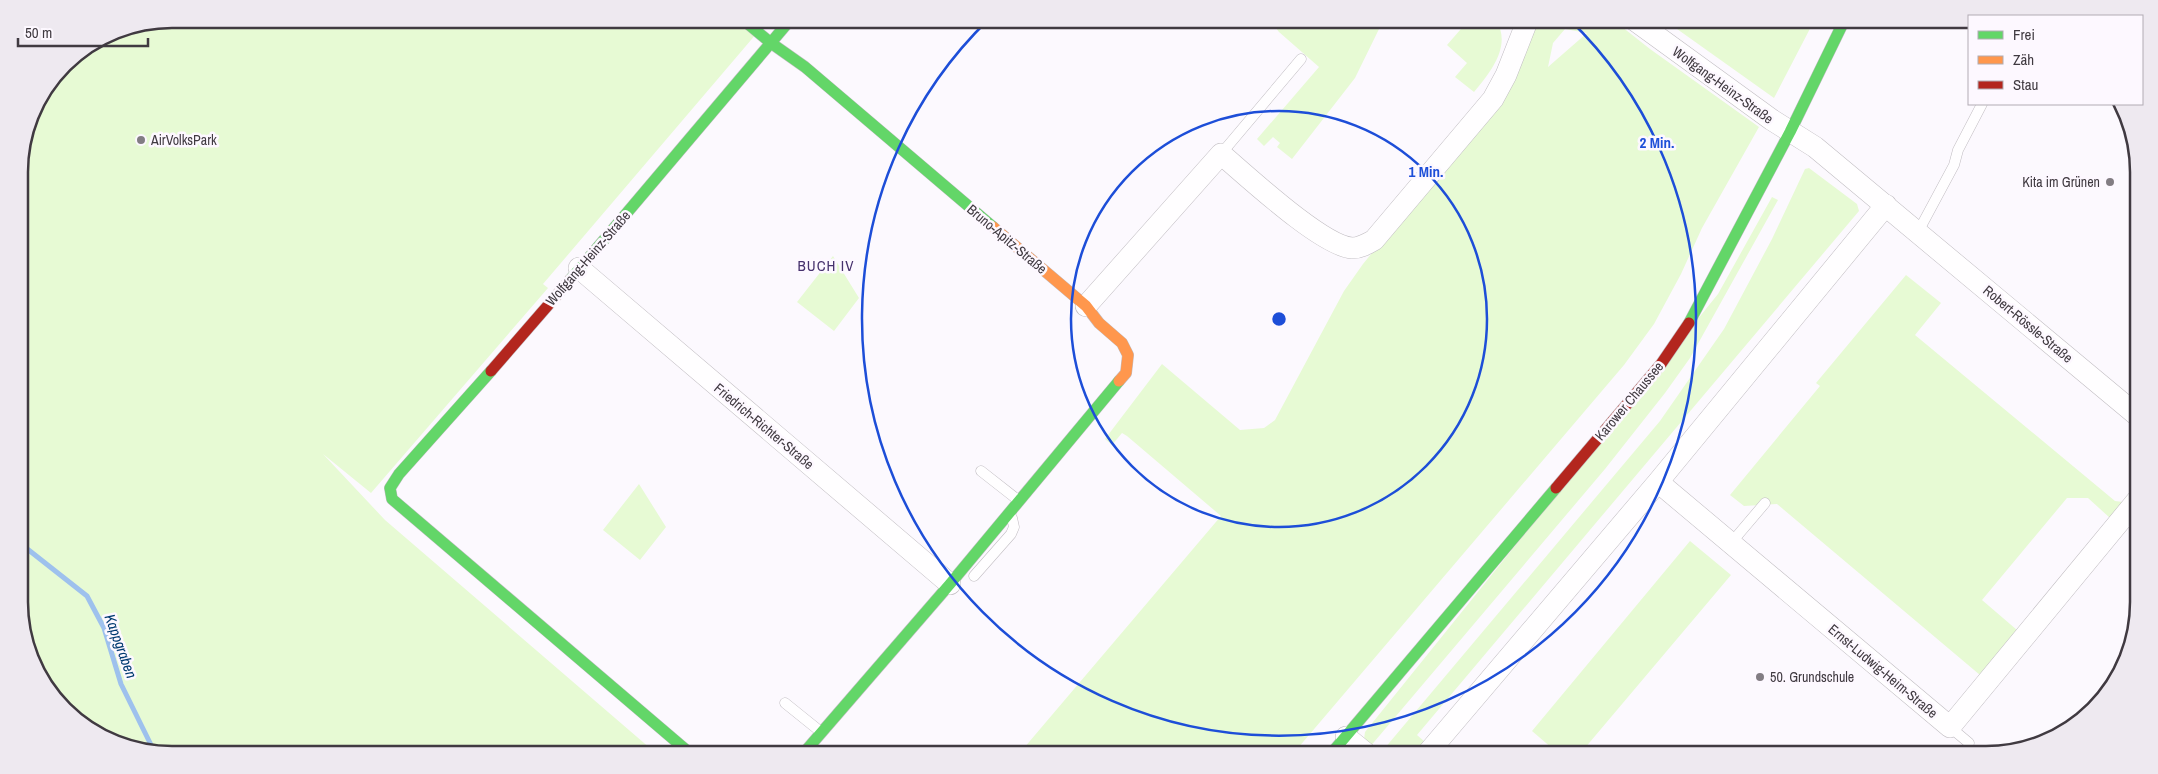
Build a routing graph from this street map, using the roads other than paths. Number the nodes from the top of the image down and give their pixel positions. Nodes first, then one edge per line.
1 (752, 27) edge
2 (784, 27) edge
3 (1521, 27) edge
4 (1644, 27) edge
5 (1841, 27) edge
6 (771, 43) junction
7 (1302, 59) dead end
8 (1981, 105) edge
9 (1790, 132) junction
10 (1220, 154) junction
11 (1886, 205) junction
12 (1918, 232) junction
13 (579, 268) junction
14 (1086, 306) junction
15 (2130, 409) edge
16 (981, 471) dead end
17 (1658, 482) junction
18 (1020, 502) junction
19 (1764, 503) dead end
20 (1010, 512) junction
21 (2130, 525) edge
22 (1730, 543) junction
23 (952, 591) junction
24 (785, 703) dead end
25 (1950, 727) junction
26 (821, 733) junction
27 (1346, 737) junction
28 (1968, 743) dead end
29 (681, 746) edge
30 (810, 746) edge
31 (1338, 746) edge
32 (1357, 746) edge
33 (1434, 746) edge

1 - 6 street, Bruno-Apitz-Straße
2 - 6 street, Wolfgang-Heinz-Straße
3 - 10 street
4 - 9 street, Wolfgang-Heinz-Straße
5 - 9 street, Karower Chaussee
6 - 13 street, Wolfgang-Heinz-Straße
6 - 14 street, Bruno-Apitz-Straße
7 - 10 lane
8 - 12 lane
9 - 11 street, Robert-Rössle-Straße
9 - 27 street, Karower Chaussee
10 - 14 street
11 - 12 street, Robert-Rössle-Straße
11 - 17 street
12 - 15 street, Robert-Rössle-Straße
13 - 23 street, Friedrich-Richter-Straße
13 - 29 street, Wolfgang-Heinz-Straße
14 - 18 street
16 - 18 lane
17 - 22 street, Ernst-Ludwig-Heim-Straße
17 - 33 street
18 - 20 street
19 - 22 lane
20 - 23 street
20 - 23 lane
21 - 25 street, Ernst-Ludwig-Heim-Straße
22 - 25 street, Ernst-Ludwig-Heim-Straße
23 - 26 street
24 - 26 lane
25 - 28 lane
26 - 30 street
27 - 31 street, Karower Chaussee
27 - 32 street

